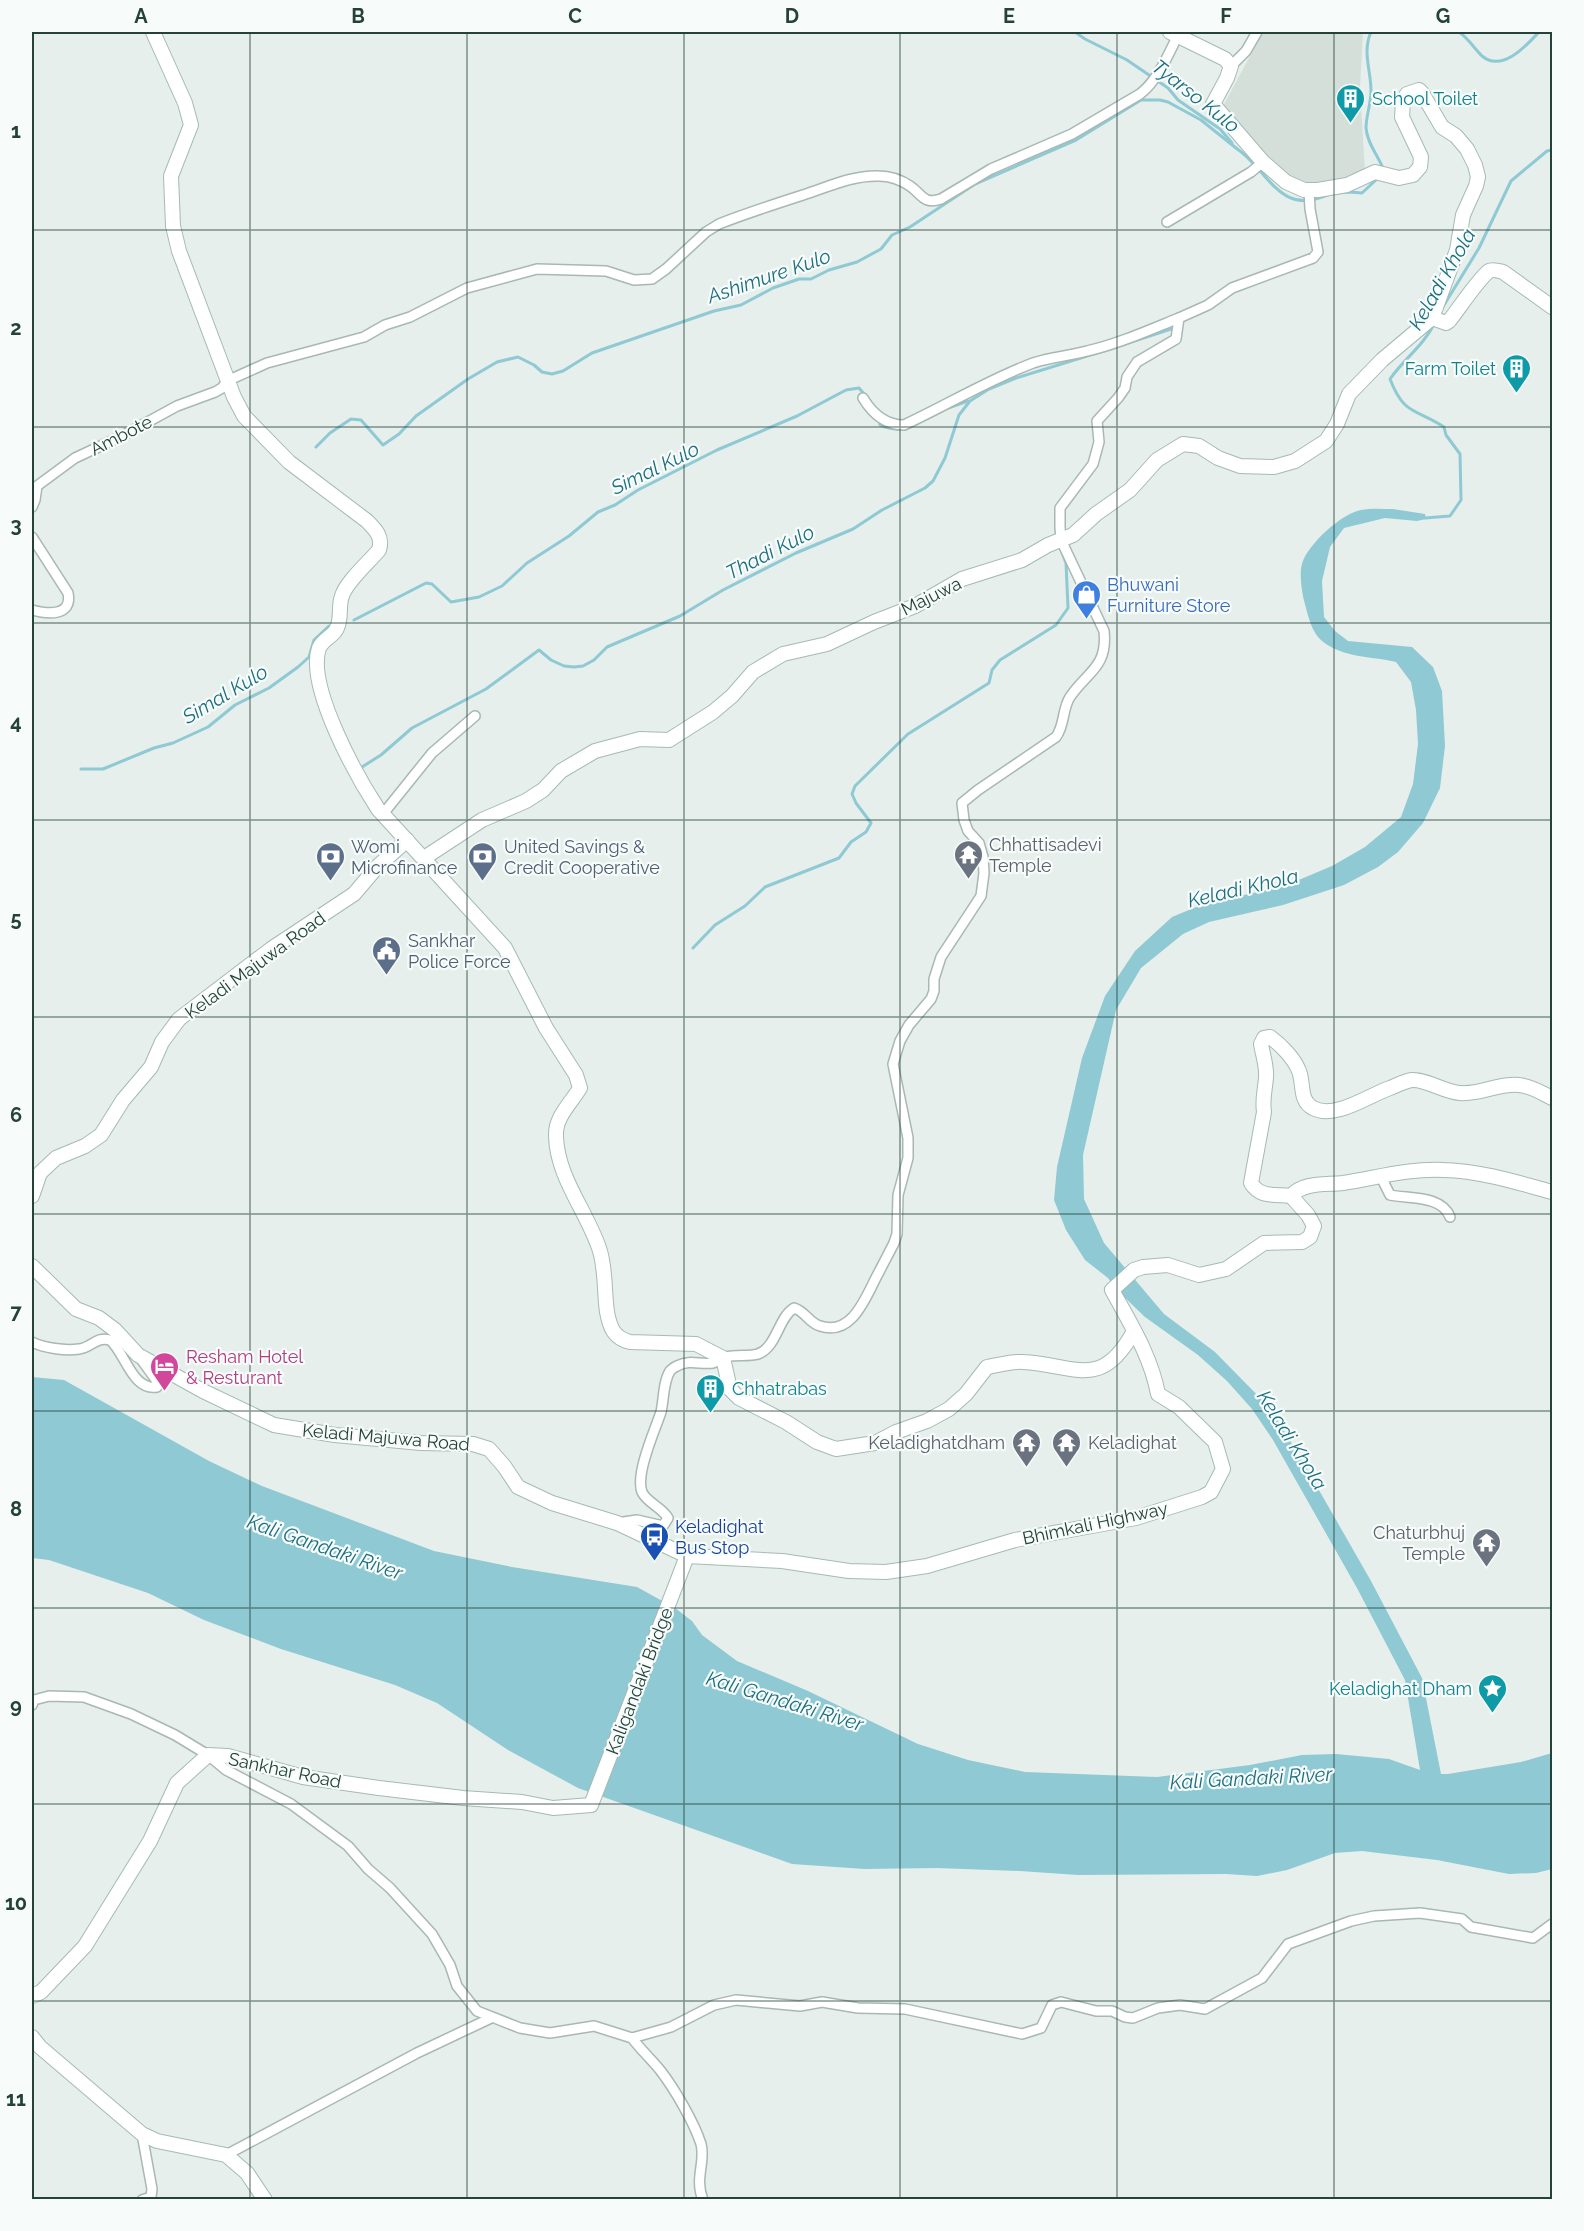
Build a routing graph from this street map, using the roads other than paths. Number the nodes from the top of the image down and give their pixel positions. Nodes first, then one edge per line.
1 (153, 32) edge
2 (1257, 32) edge
3 (1174, 33) edge
4 (1231, 66) junction
5 (1263, 162) junction
6 (1309, 193) junction
7 (1167, 222) dead end
8 (1552, 307) edge
9 (1432, 318) junction
10 (1178, 320) junction
11 (227, 381) junction
12 (863, 398) dead end
13 (32, 507) edge
14 (32, 537) edge
15 (1061, 540) junction
16 (32, 610) edge
17 (475, 716) dead end
18 (383, 814) junction
19 (407, 840) junction
20 (424, 858) junction
21 (1552, 1098) edge
22 (36, 1169) edge
23 (1380, 1176) junction
24 (1552, 1192) edge
25 (32, 1196) edge
26 (1291, 1196) junction
27 (1450, 1217) dead end
28 (32, 1266) edge
29 (1134, 1331) junction
30 (32, 1342) edge
31 (138, 1355) junction
32 (723, 1358) junction
33 (617, 1523) junction
34 (687, 1556) junction
35 (32, 1705) edge
36 (208, 1755) junction
37 (591, 1805) joint
38 (1552, 1924) edge
39 (32, 1996) edge
40 (491, 2018) junction
41 (632, 2038) junction
42 (34, 2045) edge
43 (142, 2134) junction
44 (226, 2155) junction
45 (142, 2199) edge
46 (266, 2199) edge
47 (703, 2199) edge

1 - 11 street
2 - 4 street
3 - 4 street
3 - 11 street, Ambote
4 - 5 street
5 - 6 street
5 - 7 street
6 - 9 street
6 - 10 street
8 - 9 street
9 - 15 street, Majuwa
10 - 12 street
10 - 15 street
11 - 13 street, Ambote
11 - 18 street
14 - 16 street
15 - 20 street, Majuwa
15 - 32 street
17 - 18 street
18 - 19 street
19 - 20 street
19 - 22 street, Keladi Majuwa Road
20 - 32 street
21 - 26 street
22 - 25 street, Keladi Majuwa Road
23 - 24 street
23 - 26 street
23 - 27 street
26 - 29 street, Bhimkali Highway
28 - 31 street, Keladi Majuwa Road
29 - 32 street
29 - 34 street, Bhimkali Highway
30 - 31 street
31 - 33 street, Keladi Majuwa Road
32 - 33 street
33 - 34 street, Keladi Majuwa Road
34 - 37 street, Kaligandaki Bridge
35 - 36 street
36 - 37 street, Sankhar Road
36 - 39 street, Sankhar Road
36 - 40 street
38 - 41 street
40 - 41 street
40 - 44 street
41 - 47 street
42 - 43 street
43 - 44 street
43 - 45 street
44 - 46 street

